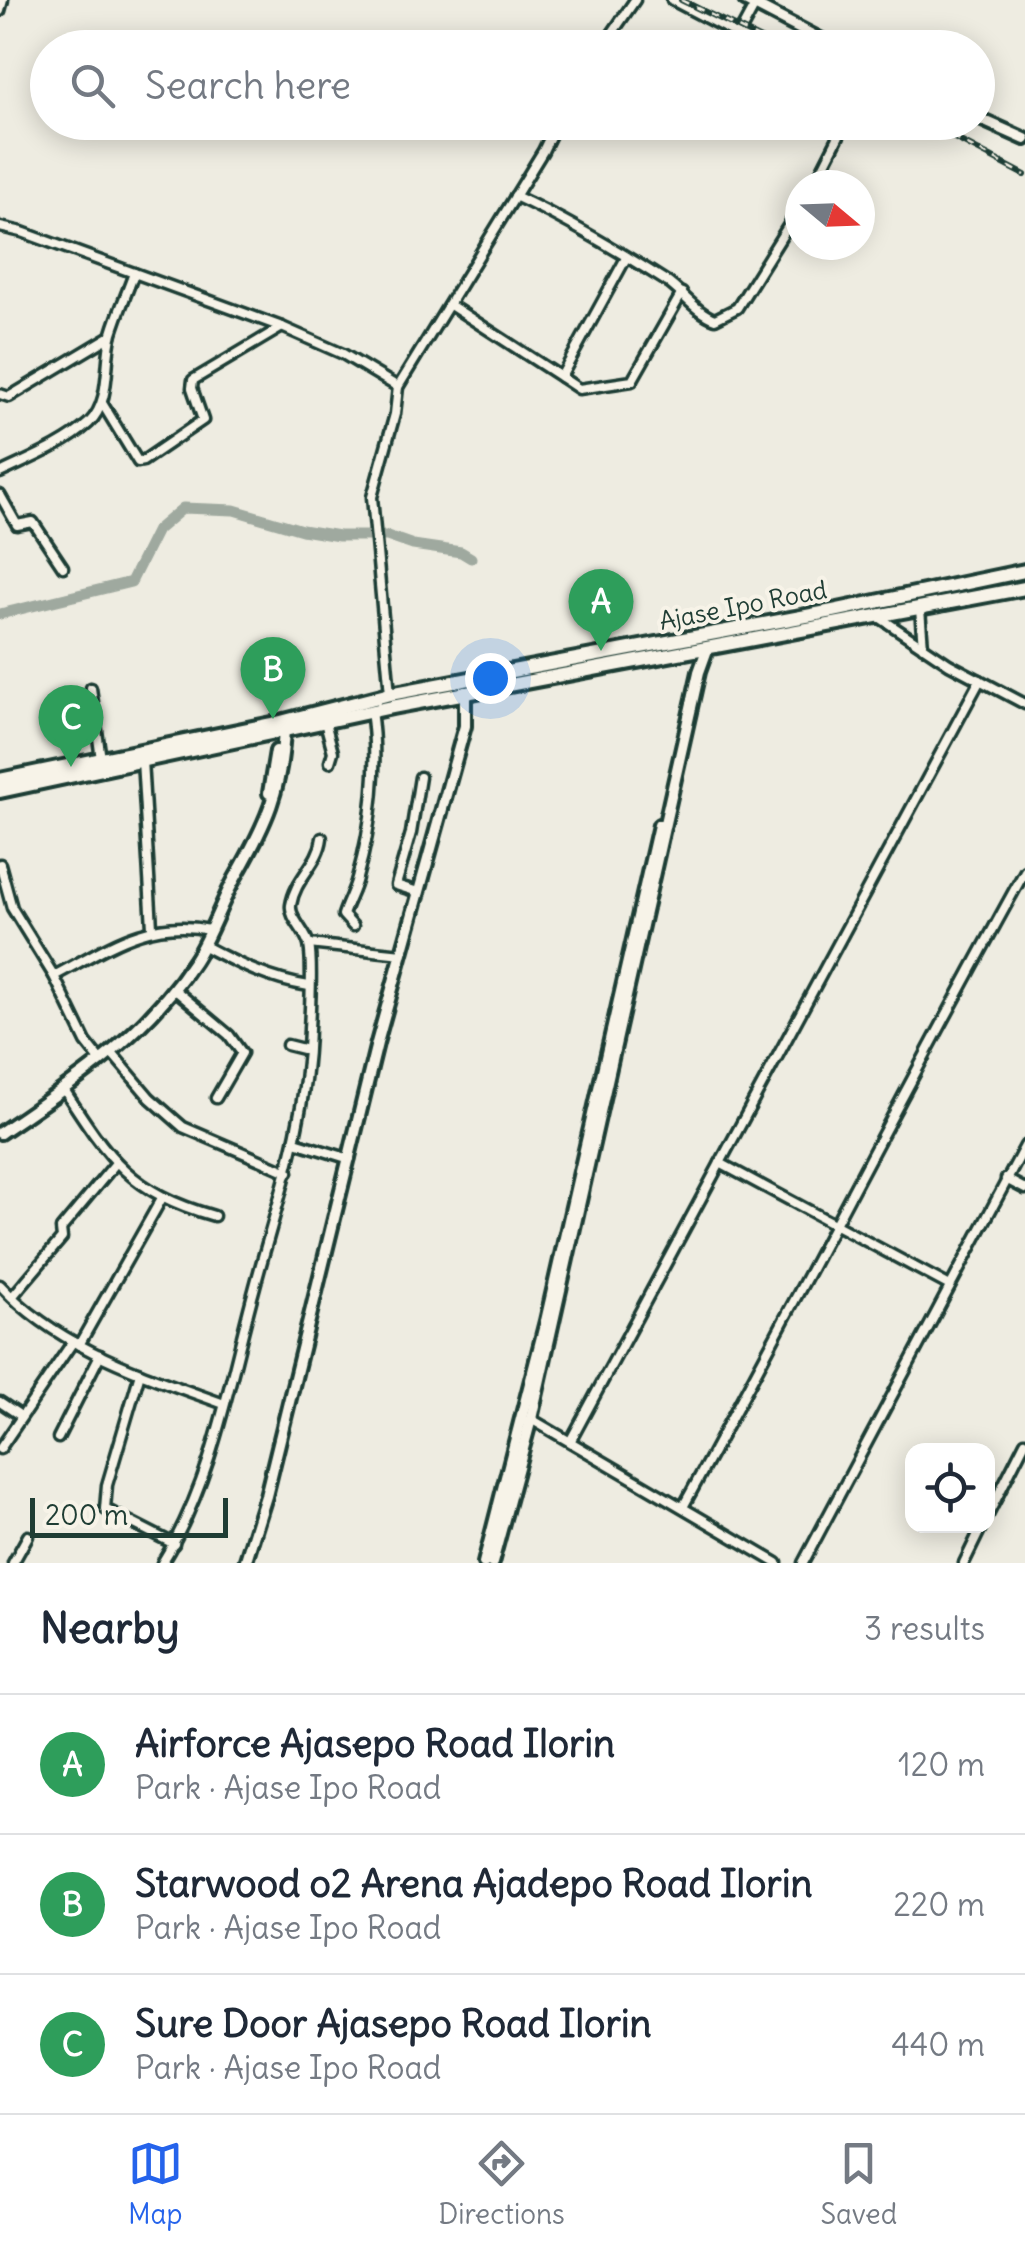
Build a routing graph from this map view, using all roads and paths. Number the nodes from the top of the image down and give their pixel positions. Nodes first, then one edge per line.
1 (3, 0) edge
2 (635, 0) edge
3 (672, 0) edge
4 (750, 2) edge
5 (0, 11) edge
6 (614, 30) edge
7 (729, 30) edge
8 (741, 30) edge
9 (803, 30) edge
10 (995, 126) edge
11 (1025, 139) edge
12 (547, 140) edge
13 (837, 140) edge
14 (822, 170) edge
15 (515, 196) junction
16 (0, 227) edge
17 (785, 231) edge
18 (626, 258) junction
19 (134, 273) junction
20 (682, 292) junction
21 (450, 305) junction
22 (282, 327) junction
23 (111, 336) junction
24 (561, 377) junction
25 (398, 388) junction
26 (0, 394) edge
27 (102, 403) junction
28 (0, 474) edge
29 (0, 494) edge
30 (63, 566) dead end
31 (1025, 571) edge
32 (1025, 588) edge
33 (920, 609) junction
34 (879, 617) junction
35 (708, 646) junction
36 (923, 647) junction
37 (690, 650) junction
38 (980, 680) junction
39 (90, 688) dead end
40 (465, 692) junction
41 (390, 700) junction
42 (1025, 704) edge
43 (371, 711) junction
44 (325, 722) junction
45 (281, 727) junction
46 (101, 759) junction
47 (142, 760) junction
48 (330, 762) dead end
49 (420, 778) dead end
50 (0, 780) edge
51 (0, 792) edge
52 (322, 838) dead end
53 (0, 864) edge
54 (1025, 871) edge
55 (418, 892) junction
56 (353, 926) dead end
57 (152, 927) junction
58 (210, 930) junction
59 (309, 944) junction
60 (204, 946) junction
61 (402, 954) junction
62 (54, 976) junction
63 (309, 986) junction
64 (174, 988) junction
65 (287, 1045) dead end
66 (308, 1050) junction
67 (111, 1052) junction
68 (101, 1061) junction
69 (63, 1088) junction
70 (216, 1098) dead end
71 (0, 1133) edge
72 (294, 1142) junction
73 (1025, 1146) edge
74 (350, 1159) junction
75 (720, 1163) junction
76 (115, 1164) junction
77 (288, 1172) junction
78 (1006, 1179) junction
79 (1025, 1189) edge
80 (162, 1198) junction
81 (214, 1216) dead end
82 (834, 1224) junction
83 (0, 1284) edge
84 (950, 1286) junction
85 (12, 1297) junction
86 (75, 1344) junction
87 (100, 1355) junction
88 (140, 1373) junction
89 (0, 1402) edge
90 (224, 1404) junction
91 (21, 1416) junction
92 (527, 1421) junction
93 (58, 1438) dead end
94 (570, 1440) junction
95 (1025, 1442) edge
96 (0, 1449) edge
97 (995, 1501) edge
98 (682, 1507) junction
99 (979, 1533) edge
100 (28, 1536) dead end
101 (174, 1544) junction
102 (13, 1563) edge
103 (162, 1563) edge
104 (245, 1563) edge
105 (484, 1563) edge
106 (492, 1563) edge
107 (777, 1563) edge
108 (803, 1563) edge
109 (964, 1563) edge

1 - 5 street
2 - 6 street
3 - 7 street
4 - 8 street
4 - 9 street
10 - 11 street
12 - 15 street
13 - 14 street
15 - 18 street
15 - 21 street
16 - 19 street
17 - 20 street
18 - 20 street
18 - 24 street
19 - 22 street
19 - 23 street
20 - 24 street
21 - 24 street
21 - 25 street
22 - 25 street
22 - 27 street
23 - 26 street
23 - 27 street
25 - 41 street
27 - 28 street
29 - 30 street
31 - 41 highway, Ajase Ipo Road
32 - 33 highway, Ajase Ipo Road
33 - 34 highway, Ajase Ipo Road
33 - 36 street
34 - 35 highway, Ajase Ipo Road
34 - 36 street
35 - 37 highway, Ajase Ipo Road
35 - 92 street
36 - 38 street
37 - 40 highway, Ajase Ipo Road
37 - 92 street
38 - 42 street
38 - 75 street
39 - 46 street
40 - 41 highway, Ajase Ipo Road
40 - 55 street
41 - 43 highway, Ajase Ipo Road
41 - 45 highway, Ajase Ipo Road
43 - 44 highway, Ajase Ipo Road
43 - 56 street
44 - 45 highway, Ajase Ipo Road
44 - 48 street
45 - 46 highway, Ajase Ipo Road
45 - 47 highway, Ajase Ipo Road
45 - 58 street
46 - 50 highway, Ajase Ipo Road
47 - 51 highway, Ajase Ipo Road
47 - 57 street
49 - 55 street
52 - 59 street
53 - 62 street
54 - 82 street
55 - 61 street
57 - 58 street
57 - 62 street
58 - 60 street
59 - 61 street
59 - 63 street
60 - 63 street
60 - 64 street
61 - 74 street
62 - 68 street
63 - 66 street
64 - 67 street
64 - 70 street
65 - 66 street
66 - 72 street
67 - 68 street
67 - 77 street
68 - 69 street
69 - 71 street
69 - 76 street
72 - 74 street
72 - 77 street
73 - 78 street
74 - 104 street
75 - 82 street
75 - 94 street
76 - 80 street
76 - 85 street
77 - 90 street
78 - 79 street
78 - 84 street
80 - 81 street
80 - 86 street
82 - 84 street
82 - 98 street
83 - 85 street
84 - 108 street
85 - 86 street
86 - 87 street
86 - 91 street
87 - 88 street
87 - 93 street
88 - 90 street
88 - 101 street
89 - 91 street
90 - 101 street
91 - 96 street
92 - 94 street
92 - 105 street
92 - 106 street
94 - 98 street
95 - 97 street
98 - 107 street
99 - 109 street
100 - 102 street
101 - 103 street

